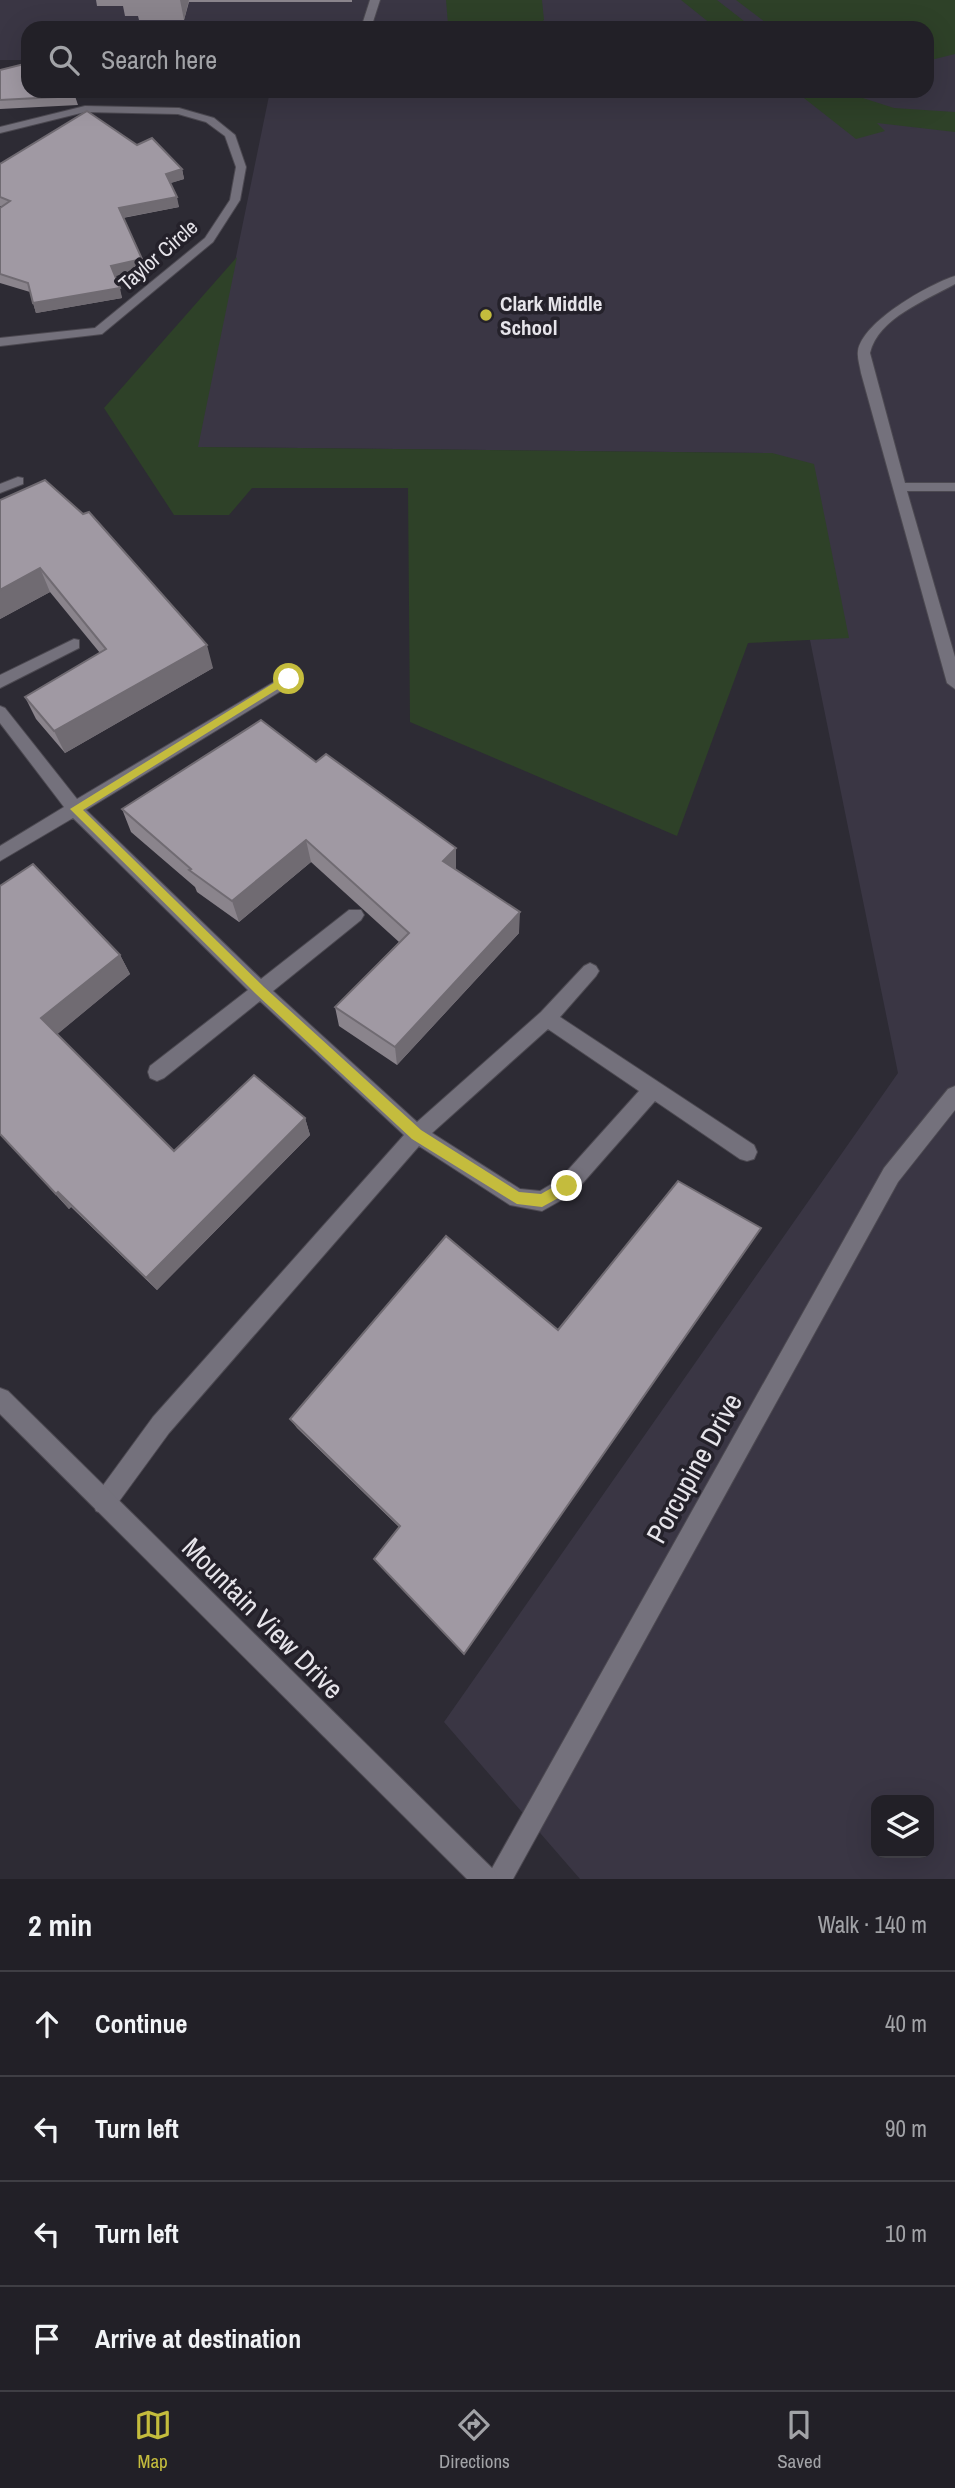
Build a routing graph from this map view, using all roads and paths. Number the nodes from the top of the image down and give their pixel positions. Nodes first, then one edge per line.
1 (375, 0) edge
2 (368, 21) edge
3 (0, 130) edge
4 (955, 279) edge
5 (0, 342) edge
6 (18, 481) dead end
7 (900, 486) junction
8 (955, 487) edge
9 (0, 489) edge
10 (74, 644) dead end
11 (289, 679) dead end
12 (0, 682) edge
13 (955, 683) edge
14 (0, 712) edge
15 (75, 809) junction
16 (0, 854) edge
17 (355, 915) edge
18 (590, 971) dead end
19 (260, 990) junction
20 (547, 1018) junction
21 (158, 1072) dead end
22 (653, 1089) junction
23 (955, 1095) edge
24 (416, 1134) junction
25 (747, 1152) dead end
26 (0, 1399) edge
27 (104, 1503) junction
28 (485, 1879) edge
29 (499, 1879) edge

1 - 2 street
3 - 5 street, Taylor Circle
4 - 7 street
6 - 9 street
7 - 8 street
7 - 13 street
10 - 12 street
11 - 15 street
14 - 15 street
15 - 16 street
15 - 19 street
17 - 19 street
18 - 20 street
19 - 21 street
19 - 24 street
20 - 22 street
20 - 24 street
22 - 24 street
22 - 25 street
23 - 29 street, Porcupine Drive
24 - 27 street
26 - 27 street, Mountain View Drive
27 - 28 street, Mountain View Drive

